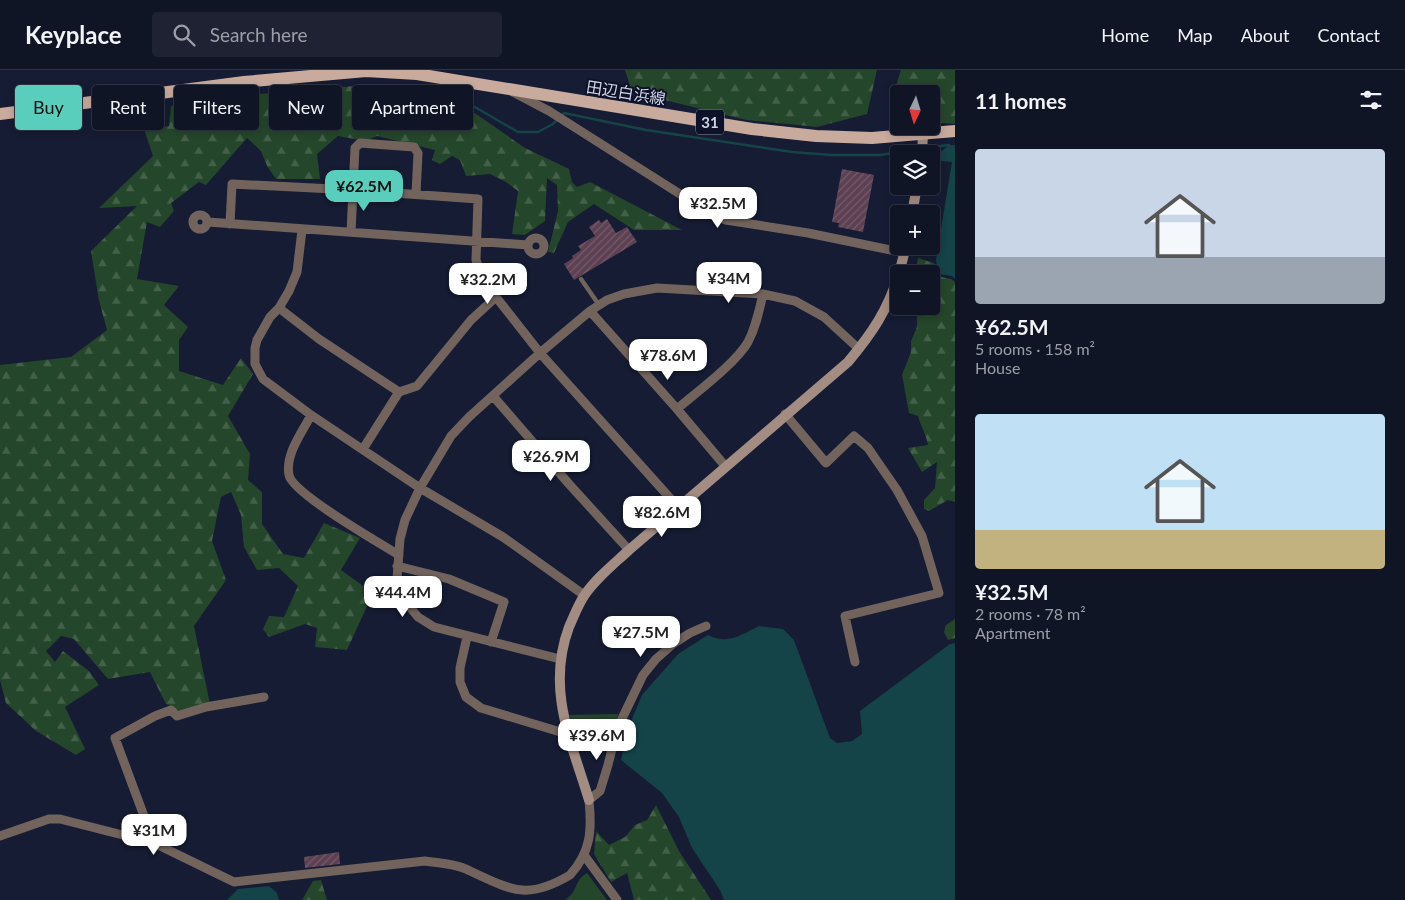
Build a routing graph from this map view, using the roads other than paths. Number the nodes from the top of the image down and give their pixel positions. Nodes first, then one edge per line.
1 (244, 76) edge
2 (467, 76) edge
3 (506, 89) junction
4 (0, 114) edge
5 (955, 131) edge
6 (923, 144) edge
7 (353, 190) junction
8 (416, 194) junction
9 (208, 222) dead end
10 (230, 224) junction
11 (302, 230) junction
12 (351, 232) junction
13 (476, 243) junction
14 (528, 245) dead end
15 (890, 247) edge
16 (581, 279) dead end
17 (763, 294) junction
18 (496, 297) junction
19 (890, 298) edge
20 (600, 305) junction
21 (279, 308) junction
22 (590, 311) junction
23 (859, 348) junction
24 (540, 353) junction
25 (399, 392) junction
26 (493, 396) junction
27 (677, 409) junction
28 (785, 414) junction
29 (311, 415) junction
30 (363, 449) junction
31 (726, 467) junction
32 (420, 488) junction
33 (678, 507) junction
34 (629, 550) junction
35 (399, 555) junction
36 (397, 566) junction
37 (584, 595) junction
38 (706, 626) dead end
39 (467, 637) junction
40 (491, 642) junction
41 (560, 659) junction
42 (855, 662) dead end
43 (264, 697) dead end
44 (567, 734) junction
45 (589, 800) junction
46 (0, 836) edge
47 (154, 843) junction
48 (584, 855) junction
49 (542, 898) dead end
50 (531, 900) edge
51 (616, 900) edge

1 - 2 main road, 田辺白浜線 / 31
1 - 4 main road, 田辺白浜線
2 - 3 main road, 田辺白浜線 / 31
3 - 6 main road, 田辺白浜線 / 31
3 - 15 street
5 - 6 main road, 田辺白浜線 / 31
7 - 8 street
7 - 8 street
7 - 10 street
7 - 12 street
8 - 13 street
9 - 10 street
10 - 11 street
11 - 12 street
11 - 21 street
12 - 13 street
13 - 14 street
13 - 18 street
16 - 20 lane
17 - 20 street
17 - 23 street
17 - 27 street
18 - 24 street
18 - 25 street
19 - 23 street
20 - 22 street
21 - 25 street
21 - 29 street
22 - 24 street
22 - 27 street
23 - 28 street
24 - 26 street
24 - 33 street
25 - 30 street
26 - 32 street
26 - 34 street
27 - 31 street
28 - 31 street
28 - 42 street
29 - 30 street
29 - 35 street
30 - 32 street
31 - 33 street
32 - 35 street
32 - 37 street
33 - 34 street
34 - 37 street
35 - 36 street
36 - 39 street
36 - 40 street
37 - 41 street
38 - 45 street
39 - 40 street
39 - 44 street
40 - 41 street
41 - 44 street
43 - 47 street
44 - 45 street
45 - 48 street
46 - 47 street
47 - 50 street
48 - 49 street
48 - 51 street

